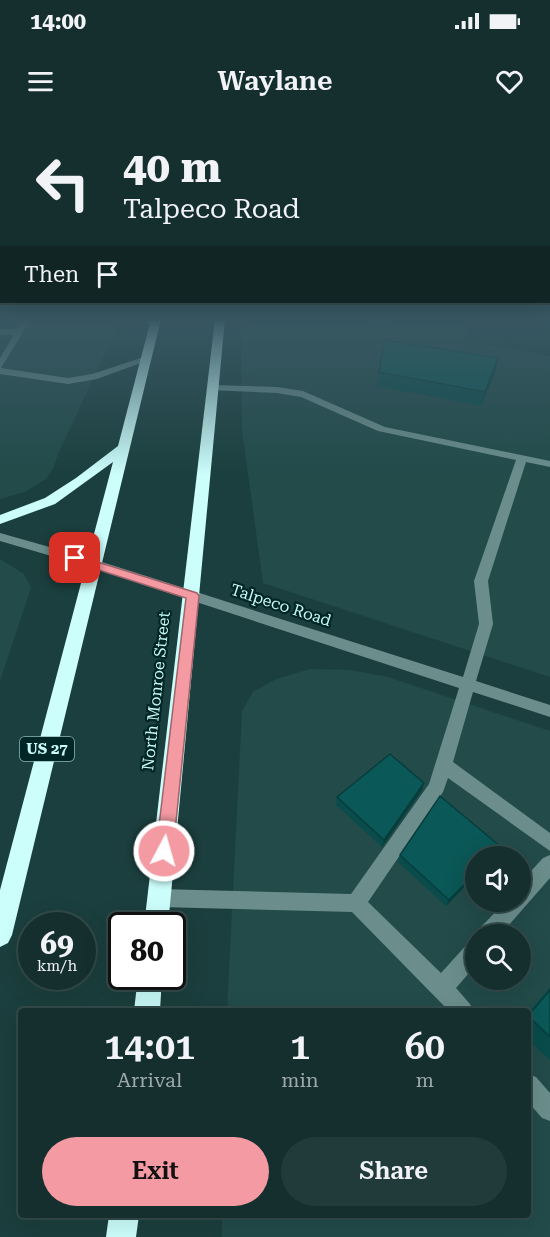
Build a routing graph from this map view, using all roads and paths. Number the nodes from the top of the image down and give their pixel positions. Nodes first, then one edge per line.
1 (0, 371) edge
2 (111, 371) edge
3 (141, 371) edge
4 (215, 371) edge
5 (213, 388) junction
6 (123, 448) junction
7 (522, 458) junction
8 (550, 464) edge
9 (0, 520) edge
10 (0, 537) edge
11 (94, 564) junction
12 (192, 596) junction
13 (467, 684) junction
14 (550, 711) edge
15 (444, 765) junction
16 (550, 843) edge
17 (550, 864) edge
18 (531, 886) edge
19 (159, 898) junction
20 (356, 903) junction
21 (158, 912) edge
22 (508, 912) edge
23 (498, 924) edge
24 (0, 934) edge
25 (465, 962) edge
26 (442, 988) junction
27 (149, 990) edge
28 (147, 1008) edge
29 (460, 1008) edge
30 (531, 1088) edge
31 (550, 1110) edge
32 (124, 1218) edge
33 (121, 1237) edge

1 - 2 street
3 - 6 highway, US 27
4 - 5 highway, North Monroe Street
5 - 7 street
5 - 12 highway, North Monroe Street
6 - 9 highway
6 - 11 highway, US 27
7 - 8 street
7 - 13 street
10 - 11 street, Talpeco Road
11 - 12 street, Talpeco Road
11 - 24 highway, US 27
12 - 13 street, Talpeco Road
12 - 19 highway, North Monroe Street
13 - 14 street, Talpeco Road
13 - 15 street
15 - 16 street
15 - 20 street
17 - 18 street
19 - 20 street
19 - 21 highway, North Monroe Street
20 - 26 street
22 - 23 street
25 - 26 street
26 - 29 street
27 - 28 highway
30 - 31 street
32 - 33 highway

